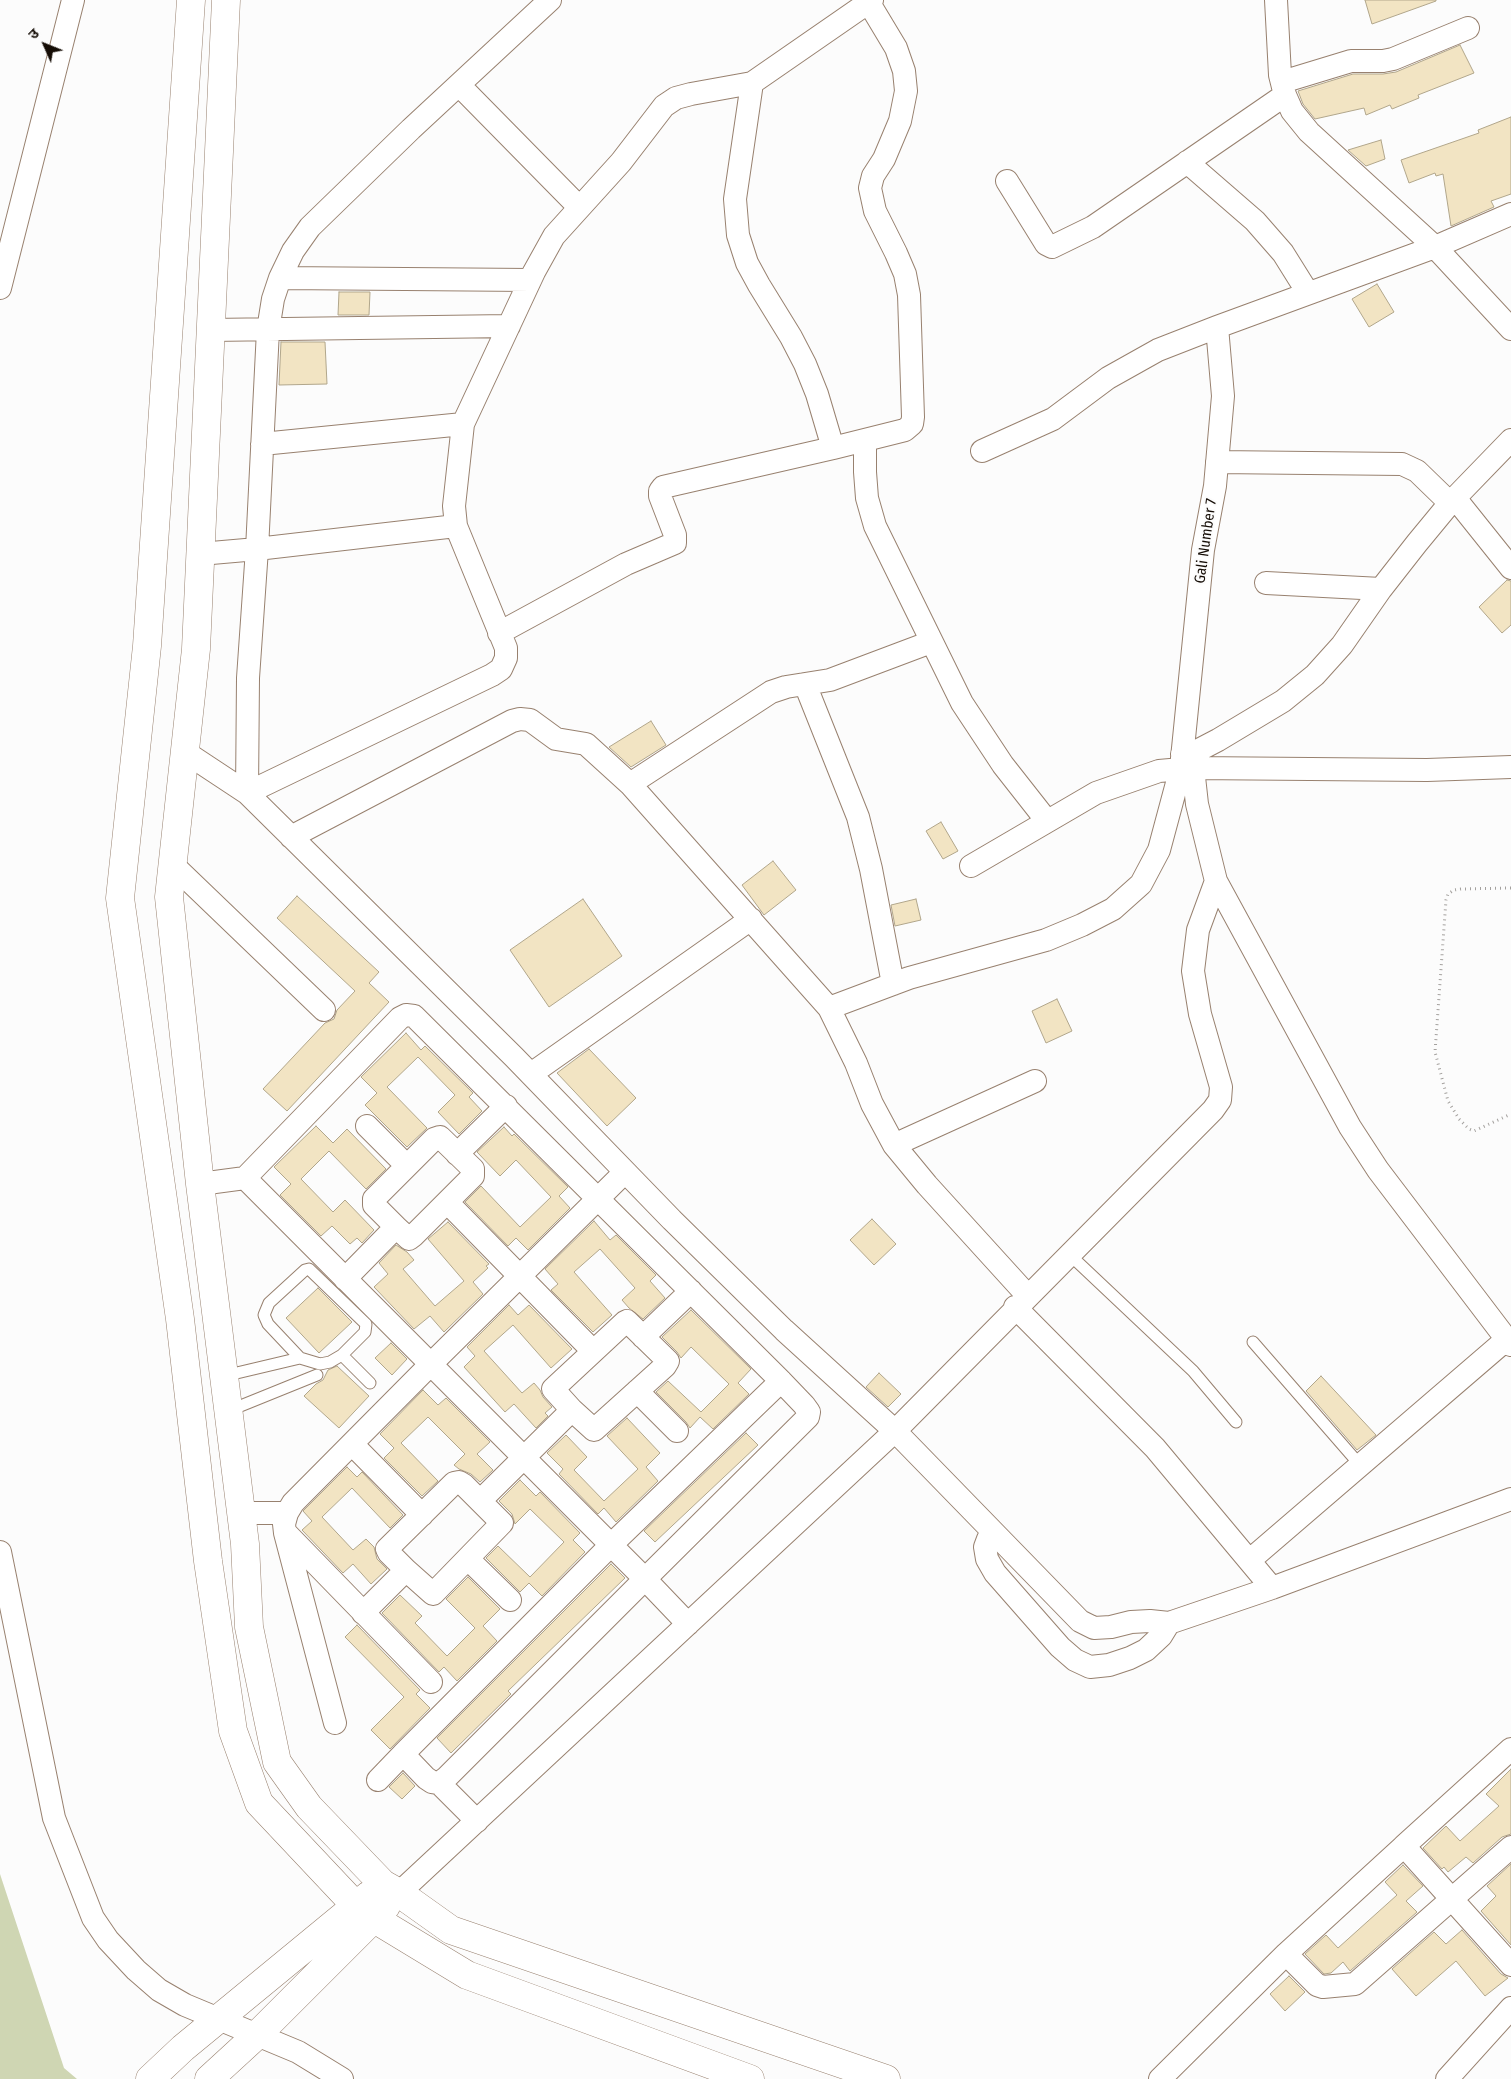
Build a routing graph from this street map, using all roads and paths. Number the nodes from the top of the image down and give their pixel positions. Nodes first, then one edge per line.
1 (73, 0) edge
2 (191, 0) edge
3 (226, 0) edge
4 (550, 0) edge
5 (1276, 0) edge
6 (870, 2) edge
7 (1468, 28) dead end
8 (752, 83) junction
9 (458, 85) junction
10 (1284, 88) junction
11 (1187, 162) junction
12 (1007, 181) dead end
13 (579, 207) junction
14 (1511, 214) edge
15 (1435, 247) junction
16 (280, 278) junction
17 (530, 280) junction
18 (0, 288) edge
19 (1308, 293) junction
20 (509, 326) junction
21 (1217, 327) junction
22 (1511, 329) edge
23 (210, 330) junction
24 (268, 330) junction
25 (463, 424) junction
26 (866, 440) junction
27 (1511, 440) edge
28 (262, 444) junction
29 (833, 448) junction
30 (982, 450) dead end
31 (1217, 462) junction
32 (1452, 500) junction
33 (456, 526) junction
34 (258, 549) junction
35 (200, 554) junction
36 (1511, 568) edge
37 (1266, 583) dead end
38 (1381, 589) junction
39 (499, 633) junction
40 (931, 642) junction
41 (805, 684) junction
42 (185, 752) junction
43 (1185, 763) junction
44 (1511, 767) edge
45 (630, 784) junction
46 (247, 793) junction
47 (1048, 821) junction
48 (291, 837) junction
49 (173, 865) junction
50 (971, 866) dead end
51 (1216, 881) junction
52 (1511, 888) edge
53 (751, 919) junction
54 (893, 984) junction
55 (829, 1008) junction
56 (324, 1010) dead end
57 (531, 1074) junction
58 (1035, 1081) dead end
59 (506, 1106) junction
60 (1511, 1114) edge
61 (367, 1126) dead end
62 (894, 1145) junction
63 (457, 1154) junction
64 (407, 1166) junction
65 (625, 1172) junction
66 (245, 1178) junction
67 (200, 1184) junction
68 (597, 1198) junction
69 (447, 1202) junction
70 (396, 1227) junction
71 (1069, 1254) junction
72 (520, 1275) junction
73 (345, 1279) junction
74 (692, 1291) junction
75 (1021, 1301) junction
76 (643, 1336) junction
77 (1253, 1342) dead end
78 (1509, 1342) edge
79 (593, 1351) junction
80 (342, 1356) junction
81 (300, 1358) junction
82 (430, 1365) junction
83 (318, 1375) dead end
84 (224, 1376) junction
85 (781, 1381) junction
86 (370, 1383) dead end
87 (637, 1391) junction
88 (572, 1410) junction
89 (228, 1412) junction
90 (1236, 1422) dead end
91 (676, 1430) dead end
92 (895, 1431) junction
93 (352, 1444) junction
94 (523, 1458) junction
95 (1360, 1465) junction
96 (1511, 1499) edge
97 (480, 1501) junction
98 (241, 1513) junction
99 (422, 1515) junction
100 (286, 1523) junction
101 (994, 1533) junction
102 (611, 1545) junction
103 (0, 1552) edge
104 (468, 1560) junction
105 (1250, 1560) junction
106 (406, 1570) junction
107 (645, 1580) junction
108 (1272, 1588) junction
109 (510, 1600) dead end
110 (363, 1613) junction
111 (1169, 1623) junction
112 (688, 1624) junction
113 (431, 1682) dead end
114 (334, 1723) dead end
115 (403, 1754) junction
116 (1508, 1758) edge
117 (378, 1780) dead end
118 (439, 1782) junction
119 (477, 1821) junction
120 (1404, 1846) junction
121 (1511, 1847) edge
122 (391, 1888) junction
123 (1452, 1899) junction
124 (364, 1912) junction
125 (1286, 1954) junction
126 (1511, 1965) edge
127 (1511, 2008) edge
128 (218, 2019) junction
129 (258, 2034) junction
130 (150, 2079) edge
131 (209, 2079) edge
132 (342, 2079) edge
133 (750, 2079) edge
134 (886, 2079) edge
135 (1160, 2079) edge
136 (1447, 2079) edge

1 - 18 street
2 - 124 street
3 - 23 street
4 - 9 street
5 - 10 street
6 - 8 street
6 - 26 street
7 - 10 street
8 - 13 street
8 - 29 street
9 - 13 street
9 - 16 street
10 - 11 street
10 - 15 street
11 - 12 street
11 - 19 street
13 - 17 street
14 - 15 street
15 - 19 street
15 - 22 street
16 - 17 street
16 - 24 street
17 - 20 street
19 - 21 street
20 - 24 street
20 - 25 street
21 - 30 street
21 - 31 street, Gali Number 7
23 - 24 street
23 - 35 street
24 - 28 street
25 - 28 street
25 - 33 street
26 - 29 street
26 - 40 street
27 - 32 street
28 - 34 street
29 - 39 street
31 - 32 street
31 - 43 street, Gali Number 7
32 - 36 street
32 - 38 street
33 - 34 street
33 - 39 street
34 - 35 street
34 - 46 street
35 - 42 street
37 - 38 street
38 - 43 street
39 - 46 street
40 - 41 street
40 - 47 street
41 - 45 street
41 - 54 street
42 - 46 street
42 - 49 street
43 - 44 street
43 - 47 street
43 - 51 street
43 - 54 street
45 - 48 street
45 - 53 street
46 - 48 street
47 - 50 street
48 - 57 street
49 - 56 street
49 - 67 street
51 - 71 street
51 - 78 street
52 - 60 path
53 - 55 street
53 - 57 street
54 - 55 street
55 - 62 street
57 - 65 street
58 - 62 street
59 - 63 street
59 - 66 street
59 - 68 street
61 - 64 street
62 - 75 street
63 - 64 street
63 - 69 street
64 - 70 street
65 - 68 street
65 - 92 street
66 - 67 street
66 - 73 street
67 - 84 street
68 - 72 street
68 - 74 street
69 - 70 street
69 - 72 street
70 - 73 street
71 - 75 street
71 - 90 lane
72 - 79 street
72 - 82 street
73 - 82 street
74 - 76 street
74 - 85 street
75 - 92 street
75 - 105 street
76 - 79 street
76 - 87 street
77 - 95 lane
78 - 95 street
79 - 88 street
80 - 81 lane
80 - 81 lane
80 - 86 lane
81 - 84 lane
82 - 93 street
82 - 94 street
83 - 89 lane
84 - 89 street
85 - 102 street
85 - 107 street
87 - 88 street
87 - 91 street
88 - 94 street
89 - 98 street
92 - 101 street
92 - 112 street
93 - 99 street
93 - 100 street
94 - 97 street
94 - 102 street
95 - 105 street
96 - 108 street
97 - 99 street
97 - 104 street
98 - 100 street
98 - 122 street
99 - 106 street
100 - 110 street
100 - 114 street
101 - 111 street
101 - 111 street
102 - 107 street
102 - 115 street
103 - 128 street
104 - 106 street
104 - 109 street
105 - 108 street
106 - 110 street
107 - 112 street
107 - 118 street
108 - 111 street
110 - 113 street
112 - 119 street
115 - 117 street
115 - 118 street
116 - 120 street
118 - 119 street
119 - 122 street
120 - 123 street
120 - 125 street
121 - 123 street
122 - 124 street
122 - 134 street
123 - 125 street
123 - 126 street
124 - 128 street
124 - 129 street
124 - 133 street
125 - 135 street
127 - 136 street
128 - 129 street
128 - 130 street
129 - 131 street
129 - 132 street

